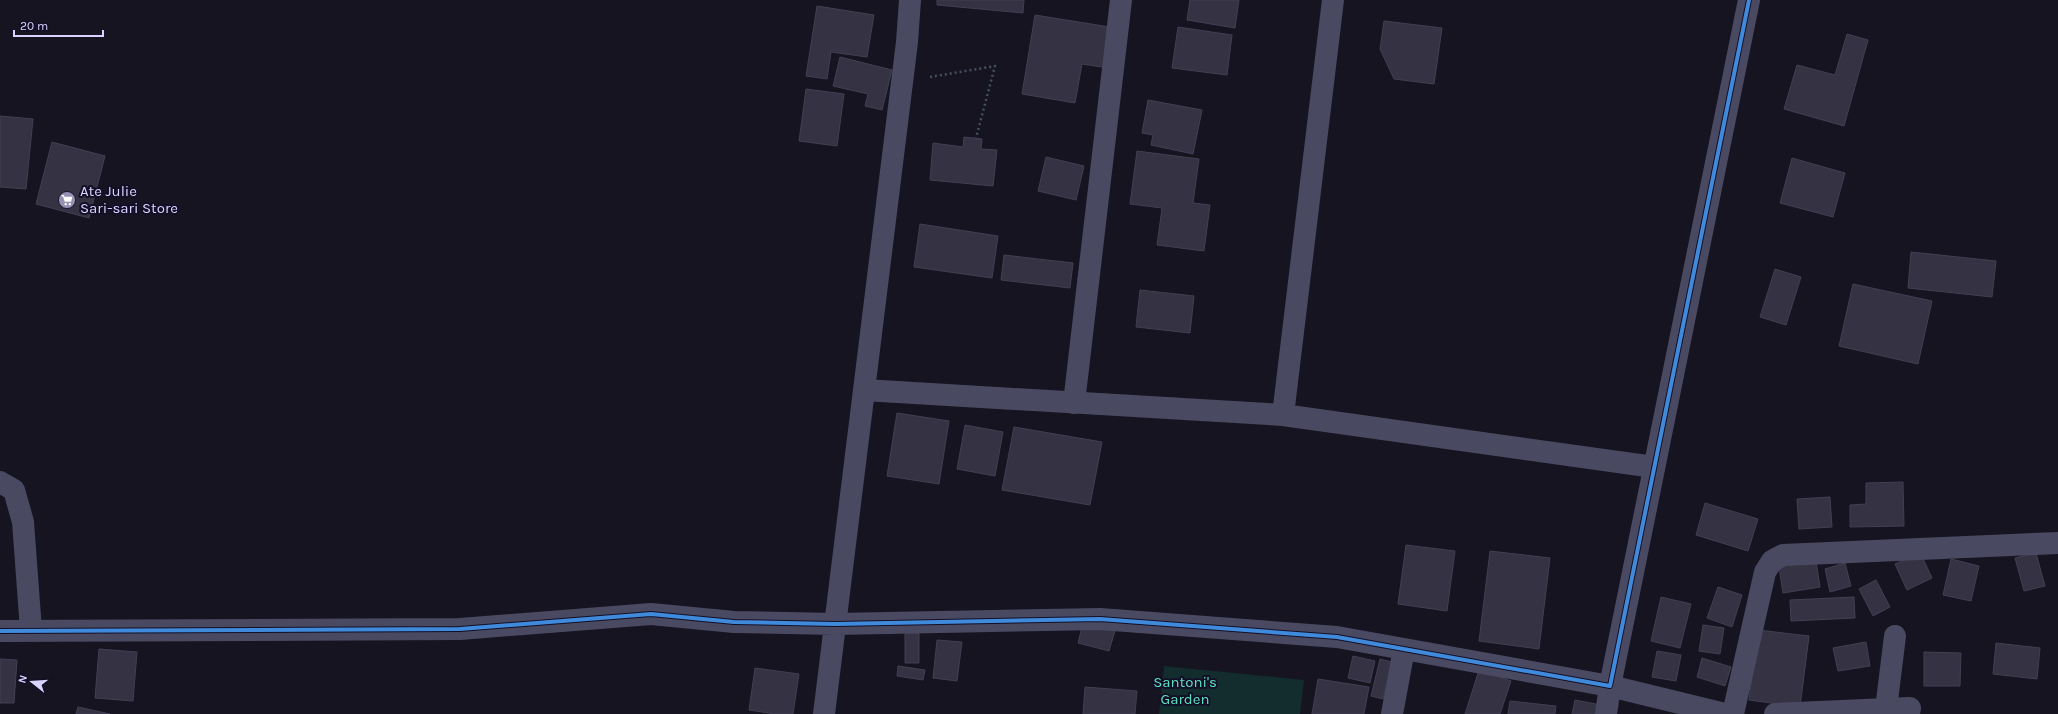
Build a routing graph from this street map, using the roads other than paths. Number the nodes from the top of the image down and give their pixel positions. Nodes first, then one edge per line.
1 (910, 0) edge
2 (1121, 0) edge
3 (1333, 0) edge
4 (1749, 0) edge
5 (864, 390) junction
6 (1074, 403) junction
7 (1283, 415) junction
8 (1654, 467) junction
9 (0, 482) edge
10 (2058, 543) edge
11 (835, 624) junction
12 (31, 630) junction
13 (0, 631) edge
14 (1895, 636) dead end
15 (1404, 649) junction
16 (1610, 686) junction
17 (1886, 709) junction
18 (824, 714) edge
19 (1392, 714) edge
20 (1606, 714) edge
21 (1725, 714) edge
22 (1733, 714) edge
23 (1775, 714) edge
24 (1909, 714) edge

1 - 5 street
2 - 6 street
3 - 7 street
4 - 8 street
5 - 6 street
5 - 11 street
6 - 7 street
7 - 8 street
8 - 16 street
9 - 12 street
10 - 22 street
11 - 12 street
11 - 15 street
11 - 18 street
12 - 13 street
14 - 17 street
15 - 16 street
15 - 19 street
16 - 20 street
16 - 21 street
17 - 23 street
17 - 24 street

